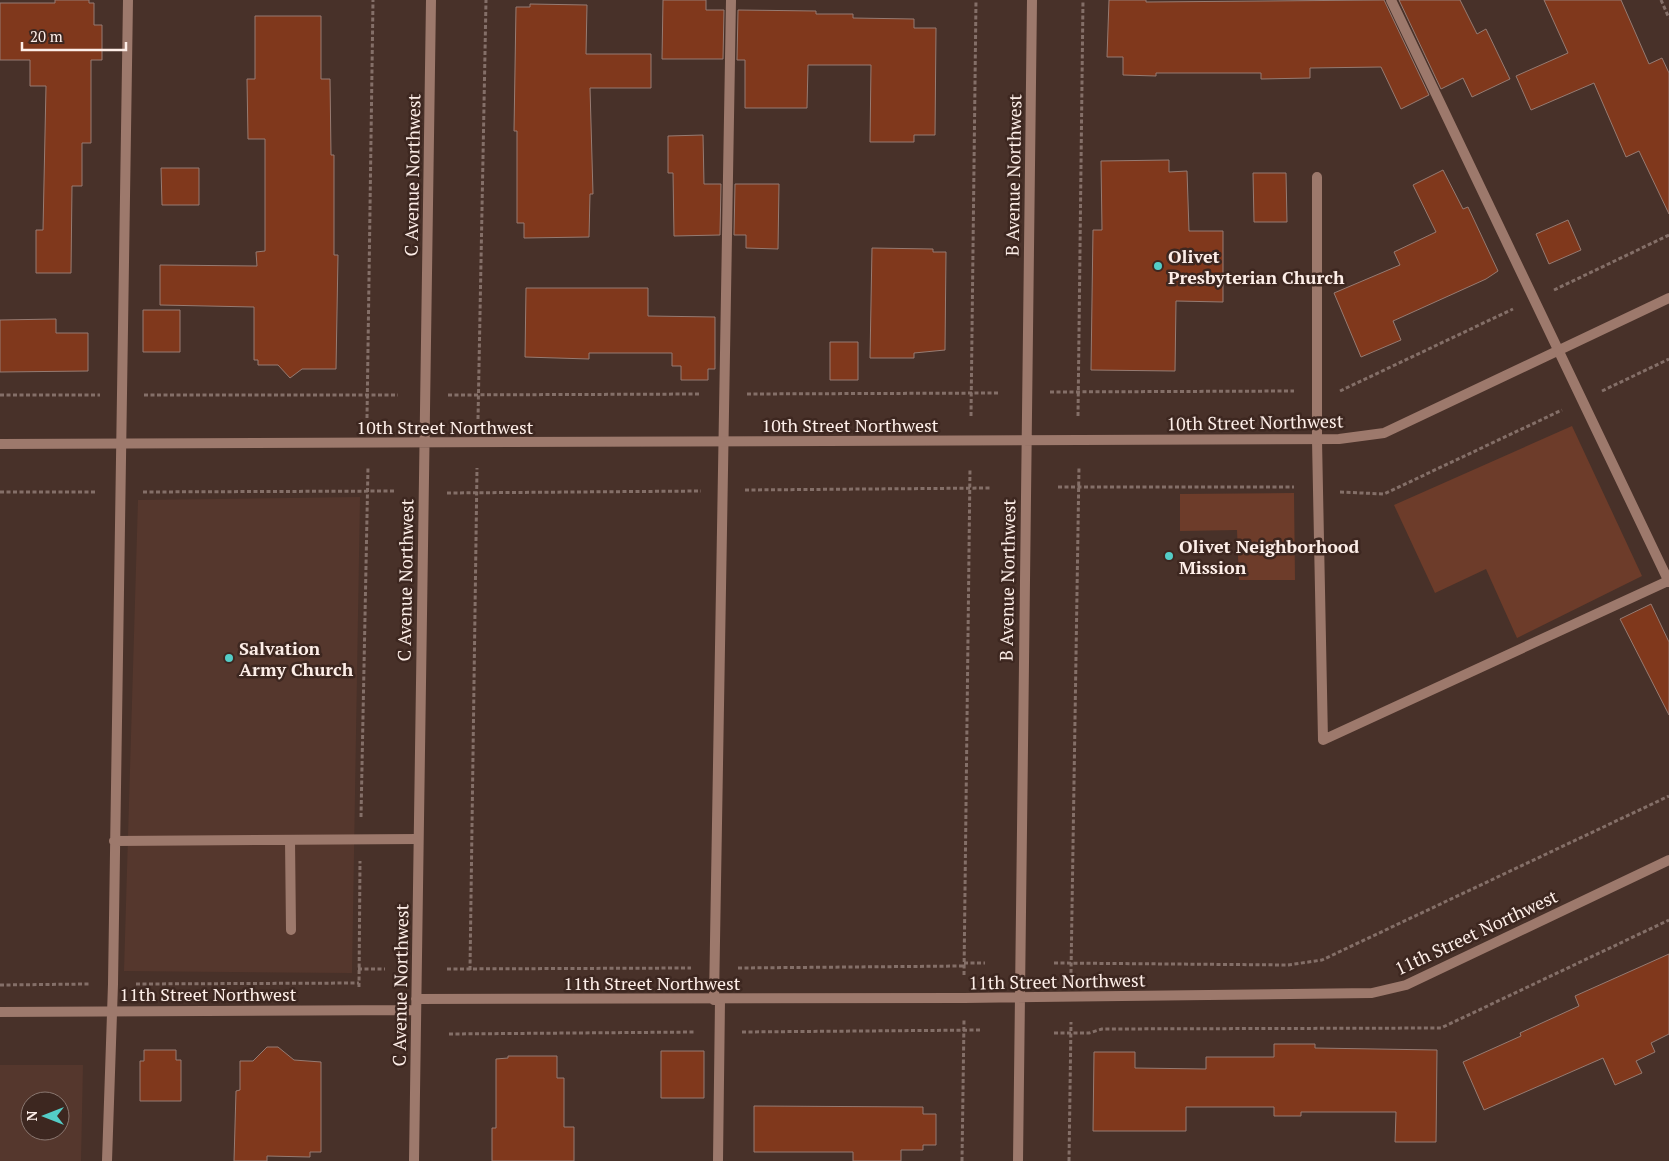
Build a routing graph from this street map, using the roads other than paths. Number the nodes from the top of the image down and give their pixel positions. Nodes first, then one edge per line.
1 (128, 0) edge
2 (431, 0) edge
3 (731, 0) edge
4 (1032, 0) edge
5 (1391, 0) edge
6 (1317, 177) dead end
7 (1669, 298) edge
8 (1559, 351) junction
9 (1317, 440) junction
10 (1025, 441) junction
11 (724, 442) junction
12 (423, 443) junction
13 (0, 444) edge
14 (120, 444) junction
15 (1669, 581) edge
16 (418, 839) junction
17 (290, 840) junction
18 (114, 841) junction
19 (1669, 860) edge
20 (290, 930) dead end
21 (1019, 998) junction
22 (416, 999) junction
23 (717, 1000) junction
24 (112, 1010) junction
25 (416, 1010) junction
26 (0, 1012) edge
27 (107, 1161) edge
28 (414, 1161) edge
29 (718, 1161) edge
30 (1018, 1161) edge

1 - 14 street
2 - 12 street, C Avenue Northwest
3 - 11 street
4 - 10 street, B Avenue Northwest
5 - 8 street
6 - 9 street
7 - 8 street, 10th Street Northwest
8 - 9 street, 10th Street Northwest
8 - 15 street
9 - 10 street, 10th Street Northwest
9 - 15 street
10 - 11 street, 10th Street Northwest
10 - 21 street, B Avenue Northwest
11 - 12 street, 10th Street Northwest
11 - 23 street
12 - 14 street, 10th Street Northwest
12 - 16 street, C Avenue Northwest
13 - 14 street, 10th Street Northwest
14 - 18 street
16 - 17 street
16 - 22 street, C Avenue Northwest
17 - 18 street
17 - 20 street
18 - 24 street
19 - 21 street, 11th Street Northwest
21 - 23 street, 11th Street Northwest
21 - 30 street, B Avenue Northwest
22 - 23 street, 11th Street Northwest
22 - 25 street, C Avenue Northwest
23 - 29 street
24 - 25 street, 11th Street Northwest
24 - 26 street, 11th Street Northwest
24 - 27 street
25 - 28 street, C Avenue Northwest

